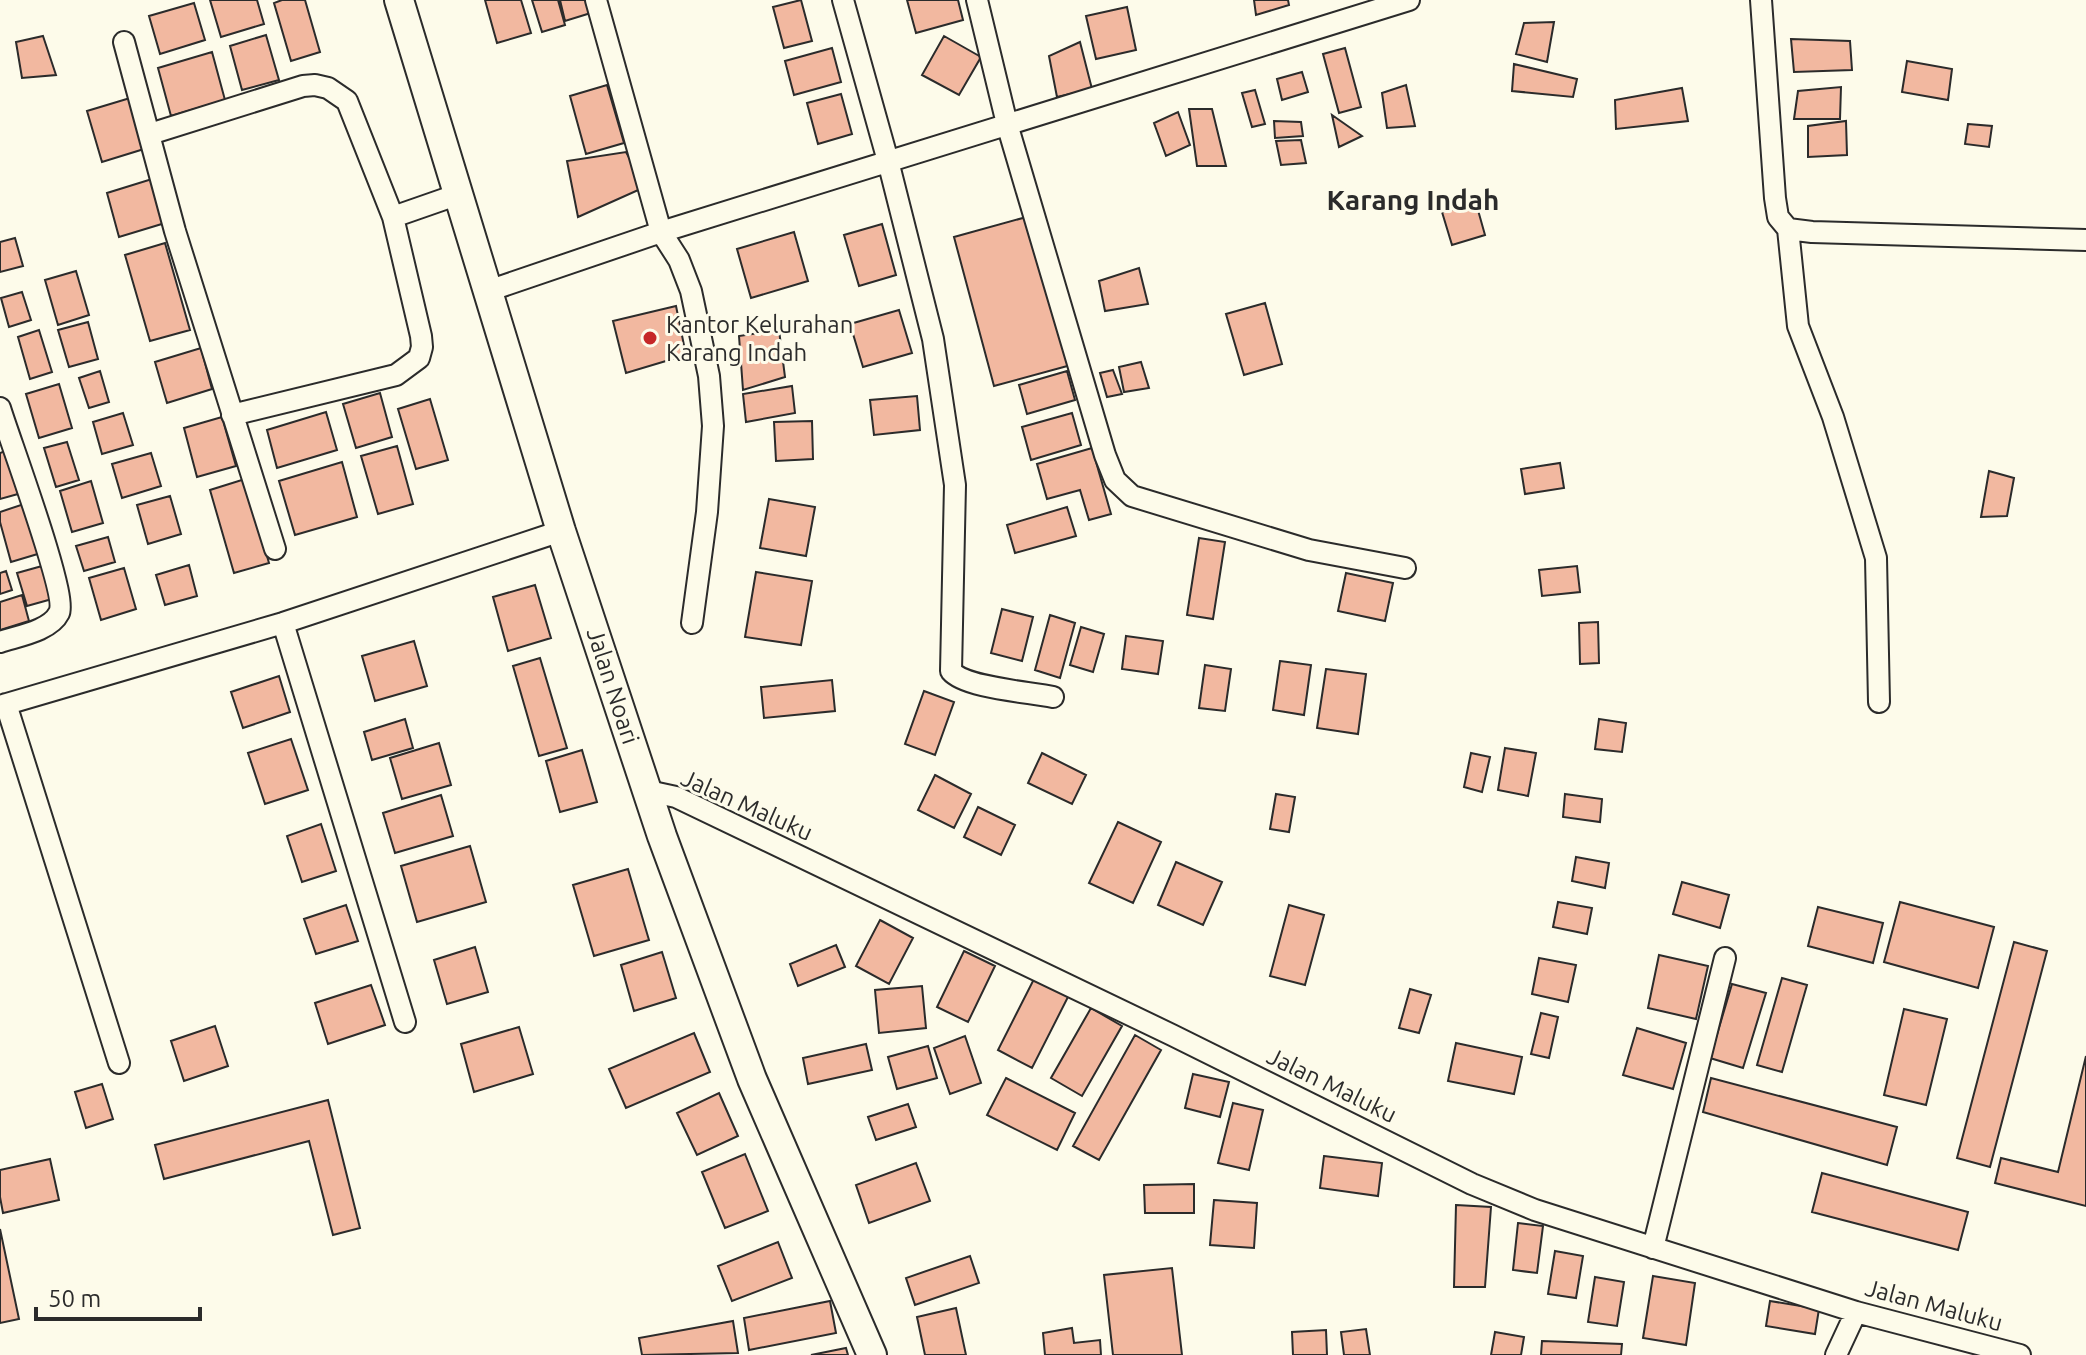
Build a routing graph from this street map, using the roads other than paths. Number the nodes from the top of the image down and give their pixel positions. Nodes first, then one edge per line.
1 (399, 0) edge
2 (596, 0) edge
3 (843, 0) edge
4 (977, 0) edge
5 (1409, 0) edge
6 (1761, 0) edge
7 (124, 42) dead end
8 (1007, 124) junction
9 (150, 134) junction
10 (888, 161) junction
11 (459, 194) junction
12 (393, 217) junction
13 (1788, 229) junction
14 (661, 232) junction
15 (2086, 240) edge
16 (488, 291) junction
17 (0, 408) edge
18 (232, 415) junction
19 (561, 531) junction
20 (275, 549) dead end
21 (1405, 568) dead end
22 (283, 623) junction
23 (692, 623) dead end
24 (0, 642) edge
25 (1053, 697) dead end
26 (1879, 702) dead end
27 (3, 705) edge
28 (648, 791) junction
29 (1725, 958) dead end
30 (405, 1022) dead end
31 (119, 1063) dead end
32 (1655, 1241) junction
33 (1856, 1312) junction
34 (872, 1355) edge
35 (1836, 1355) edge
36 (2020, 1355) edge

1 - 11 street, Jalan Noari
2 - 14 street
3 - 10 street
4 - 8 street
5 - 8 street
6 - 13 street
7 - 9 street
8 - 10 street
8 - 21 street
9 - 12 street
9 - 18 street
10 - 14 street
10 - 25 street
11 - 12 street
11 - 16 street, Jalan Noari
12 - 18 street
13 - 15 street
13 - 26 street
14 - 16 street
14 - 23 street
16 - 19 street, Jalan Noari
17 - 24 street
18 - 20 street
19 - 22 street
19 - 28 street, Jalan Noari
22 - 27 street
22 - 30 street
27 - 31 street
28 - 32 street, Jalan Maluku
28 - 34 street, Jalan Noari
29 - 32 street
32 - 33 street, Jalan Maluku
33 - 35 street
33 - 36 street, Jalan Maluku

